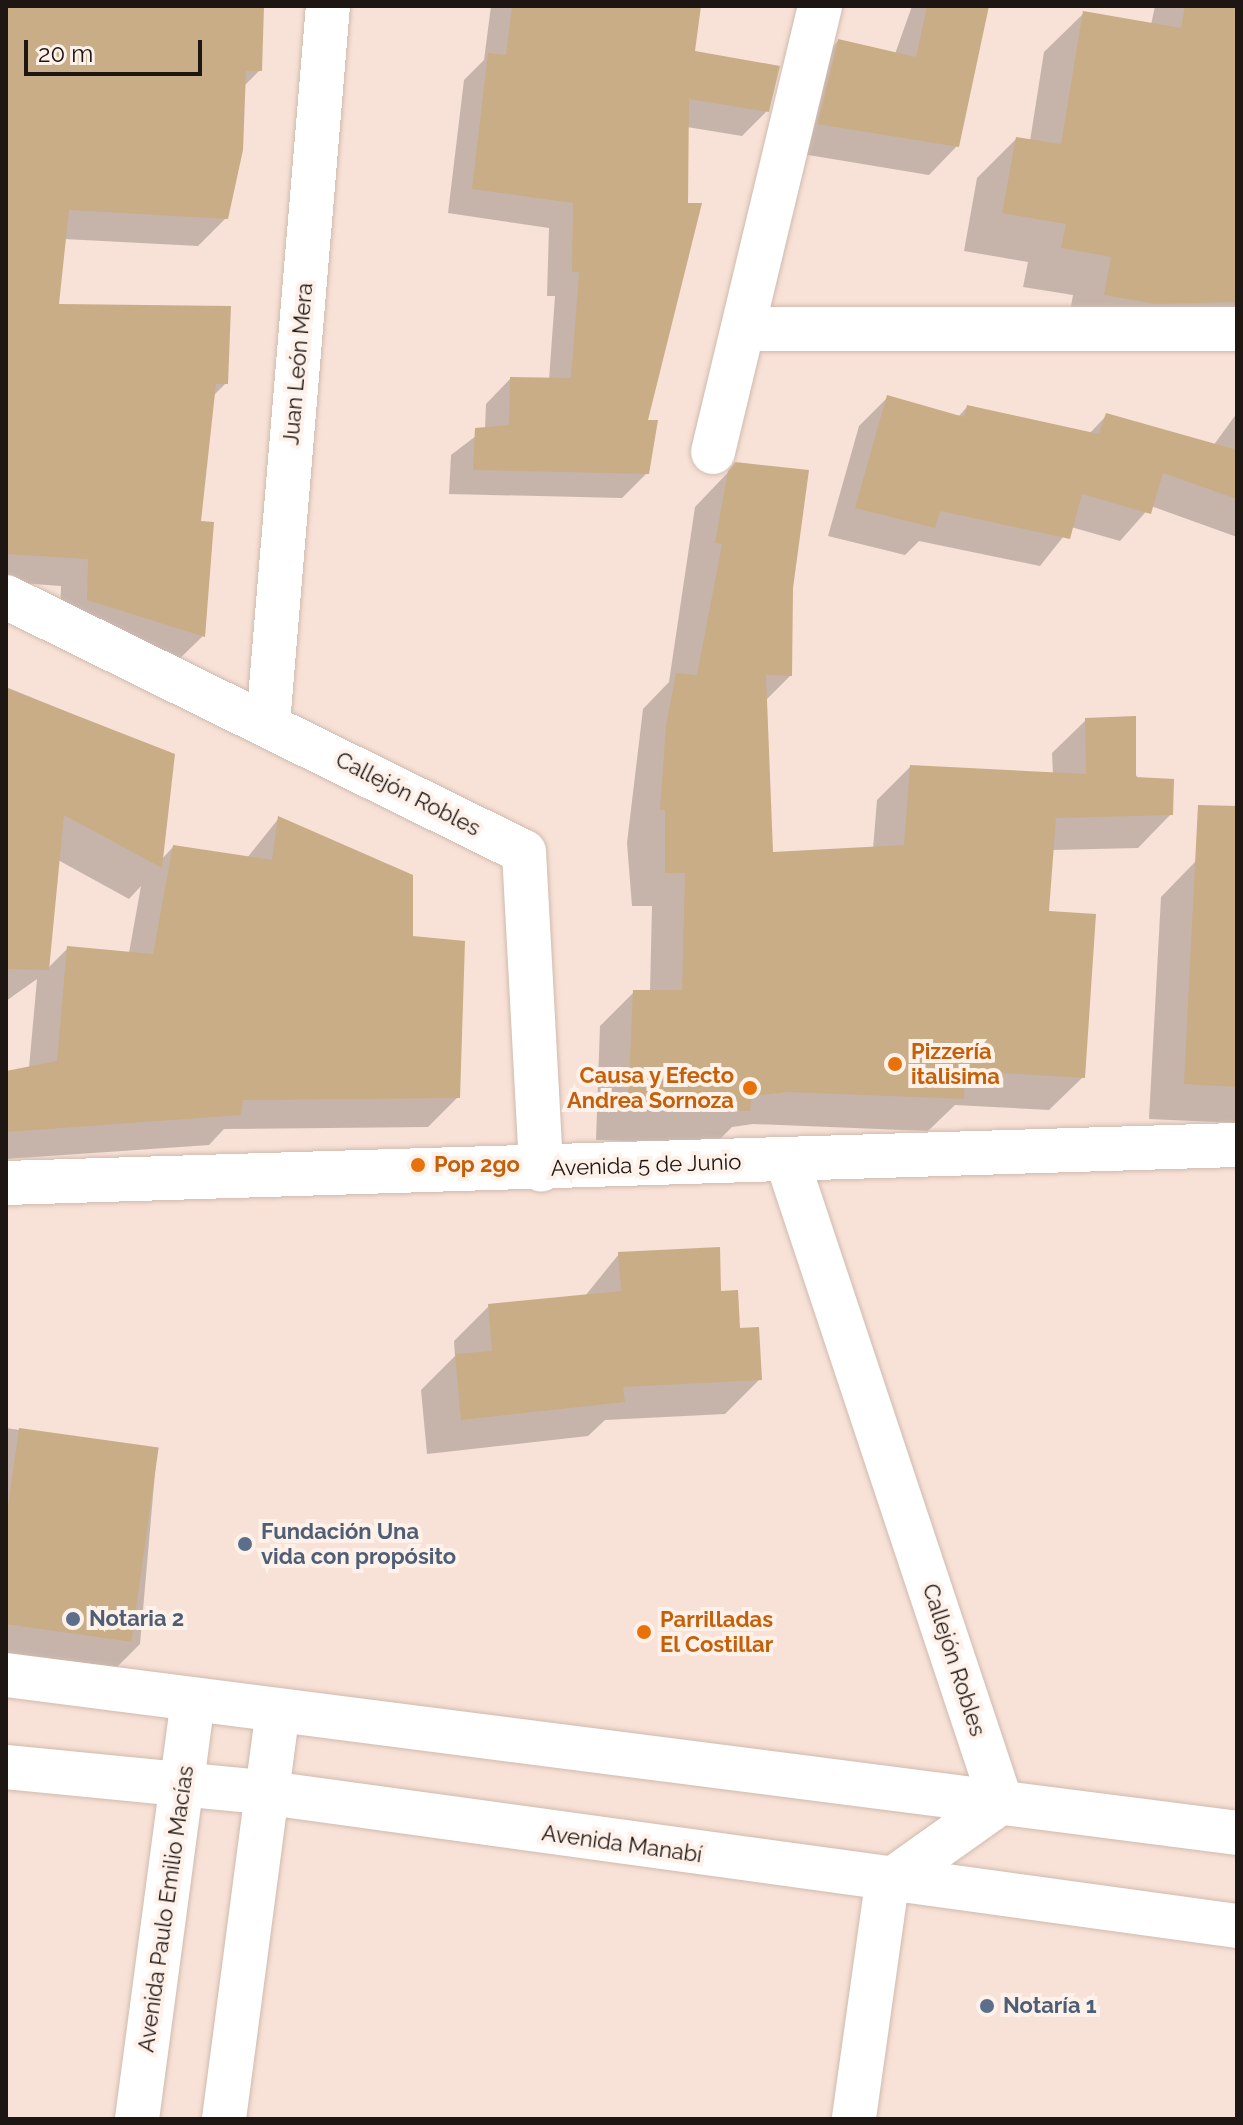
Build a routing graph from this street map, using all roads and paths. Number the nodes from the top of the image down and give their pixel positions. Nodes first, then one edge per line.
1 (328, 6) edge
2 (820, 6) edge
3 (743, 329) junction
4 (1237, 329) edge
5 (713, 452) dead end
6 (6, 597) edge
7 (268, 723) junction
8 (1237, 1145) edge
9 (787, 1160) junction
10 (541, 1170) junction
11 (6, 1183) edge
12 (6, 1675) edge
13 (193, 1700) junction
14 (278, 1711) junction
15 (6, 1767) edge
16 (186, 1790) junction
17 (269, 1793) junction
18 (1001, 1802) junction
19 (1237, 1833) edge
20 (887, 1883) junction
21 (1237, 1926) edge
22 (137, 2119) edge
23 (224, 2119) edge
24 (854, 2119) edge

1 - 7 street, Juan León Mera
2 - 3 street
3 - 4 street
3 - 5 street
6 - 7 street, Callejón Robles
7 - 10 street, Callejón Robles
8 - 9 street, Avenida 5 de Junio
9 - 10 street, Avenida 5 de Junio
9 - 18 street, Callejón Robles
10 - 11 street, Avenida 5 de Junio
12 - 13 street
13 - 14 street
13 - 16 street, Avenida Paulo Emilio Macías
14 - 17 street
14 - 18 street
15 - 16 street, Avenida Manabí
16 - 17 street, Avenida Manabí
16 - 22 street, Avenida Paulo Emilio Macías
17 - 20 street, Avenida Manabí
17 - 23 street
18 - 19 street
18 - 20 street
20 - 21 street, Avenida Manabí
20 - 24 street

